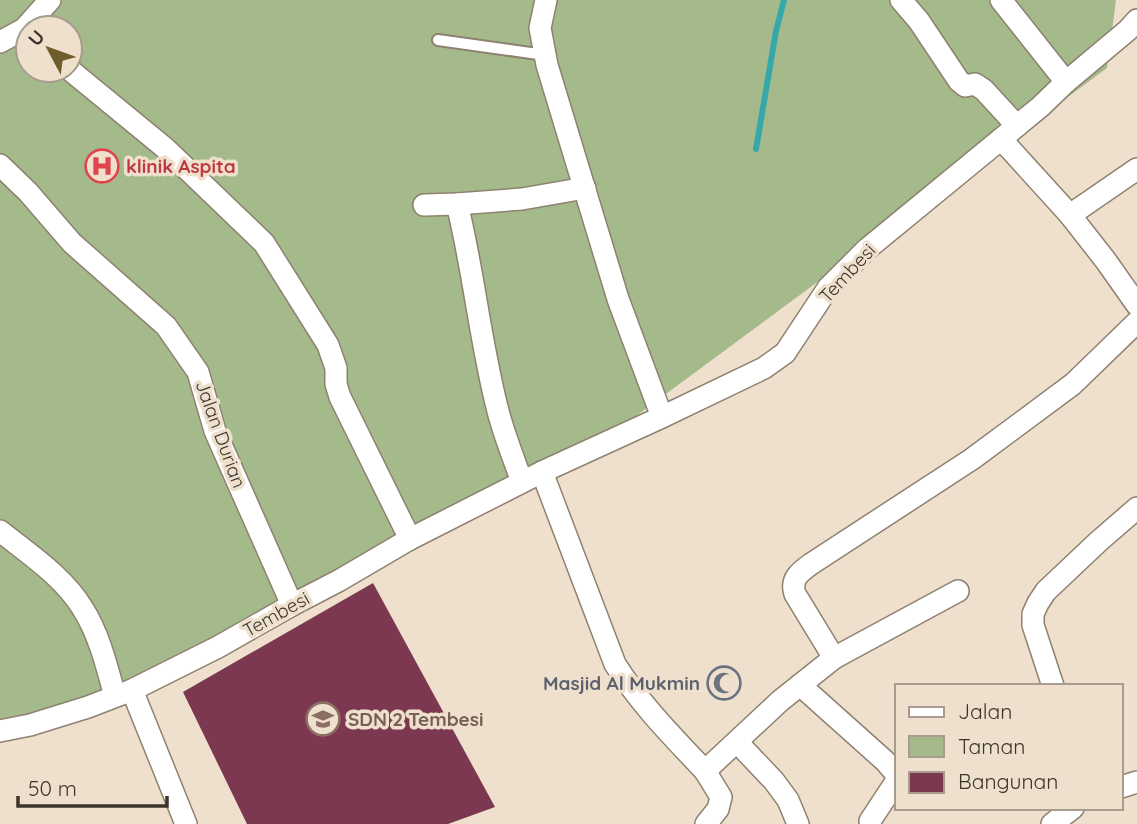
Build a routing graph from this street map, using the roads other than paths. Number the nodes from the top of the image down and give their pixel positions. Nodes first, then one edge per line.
1 (50, 0) edge
2 (546, 0) edge
3 (901, 0) edge
4 (1001, 0) edge
5 (1134, 28) edge
6 (11, 38) edge
7 (438, 40) dead end
8 (545, 55) junction
9 (84, 81) edge
10 (1066, 82) junction
11 (1009, 132) junction
12 (0, 165) edge
13 (1137, 169) edge
14 (585, 188) junction
15 (457, 204) junction
16 (424, 205) dead end
17 (1070, 215) junction
18 (1137, 305) edge
19 (1137, 322) edge
20 (662, 417) junction
21 (542, 472) junction
22 (522, 482) junction
23 (1137, 508) edge
24 (0, 531) edge
25 (410, 540) junction
26 (958, 591) dead end
27 (292, 605) junction
28 (834, 658) junction
29 (1051, 684) edge
30 (800, 685) junction
31 (123, 693) junction
32 (0, 731) edge
33 (737, 742) junction
34 (705, 771) junction
35 (895, 773) edge
36 (895, 783) edge
37 (1070, 810) edge
38 (870, 821) dead end
39 (186, 824) edge
40 (706, 824) edge
41 (798, 824) edge
42 (1052, 824) edge

1 - 6 street
2 - 8 street
3 - 11 street
4 - 10 street
5 - 10 street, Tembesi
7 - 8 lane
8 - 14 street
9 - 25 street
10 - 11 street, Tembesi
11 - 17 street
11 - 20 street, Tembesi
12 - 27 street, Jalan Durian
13 - 17 street
14 - 15 street
14 - 20 street
15 - 16 street
15 - 22 street
17 - 18 street
19 - 28 street
20 - 21 street, Tembesi
21 - 22 street, Tembesi
21 - 34 street
22 - 25 street, Tembesi
23 - 29 street
24 - 31 street
25 - 27 street, Tembesi
26 - 28 street
27 - 31 street, Tembesi
28 - 30 street
30 - 33 street
30 - 35 street
31 - 32 street, Tembesi
31 - 39 street
33 - 34 street
33 - 41 street
34 - 40 street
36 - 38 street
37 - 42 street

